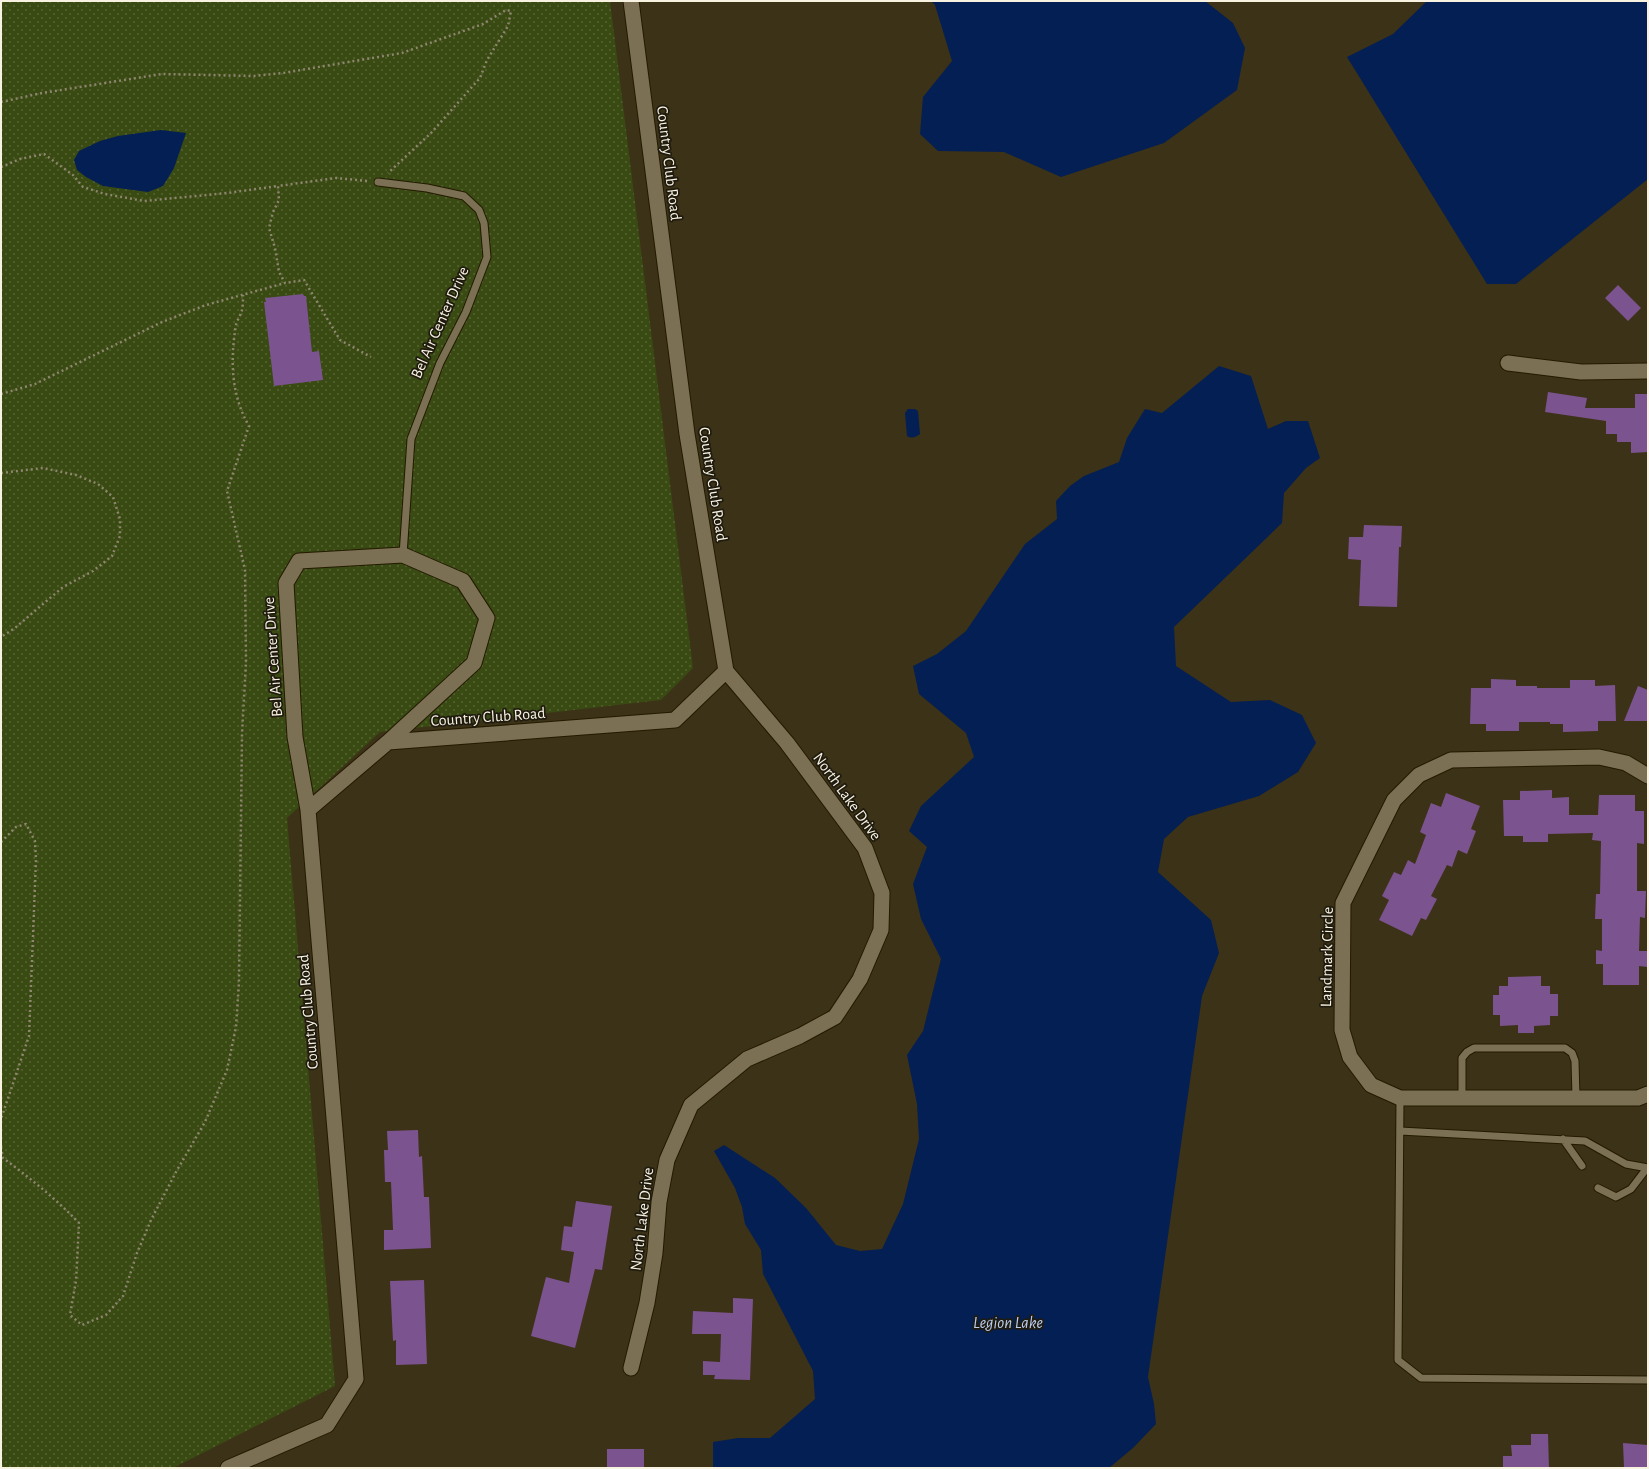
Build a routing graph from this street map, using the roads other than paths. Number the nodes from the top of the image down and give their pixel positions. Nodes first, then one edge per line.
1 (631, 1) edge
2 (378, 182) road end
3 (1508, 363) dead end
4 (1648, 371) edge
5 (403, 555) junction
6 (726, 670) junction
7 (388, 742) junction
8 (1648, 776) edge
9 (308, 810) junction
10 (1648, 1094) edge
11 (1400, 1098) junction
12 (1462, 1098) junction
13 (1576, 1098) junction
14 (1400, 1131) junction
15 (1564, 1139) junction
16 (1582, 1166) dead end
17 (1647, 1168) edge
18 (1598, 1188) dead end
19 (631, 1368) dead end
20 (1648, 1380) edge
21 (233, 1467) edge

1 - 6 street, Country Club Road
2 - 5 lane, Bel Air Center Drive
3 - 4 street
5 - 7 street, Bel Air Center Drive
5 - 9 street, Bel Air Center Drive
6 - 7 street, Country Club Road
6 - 19 street, North Lake Drive
7 - 9 street
8 - 11 street, Landmark Circle
9 - 21 street, Country Club Road
10 - 13 street, Landmark Circle
11 - 12 street, Landmark Circle
11 - 14 lane
12 - 13 street, Landmark Circle
12 - 13 lane
14 - 15 lane
14 - 20 lane
15 - 16 lane
15 - 17 lane
17 - 18 lane

